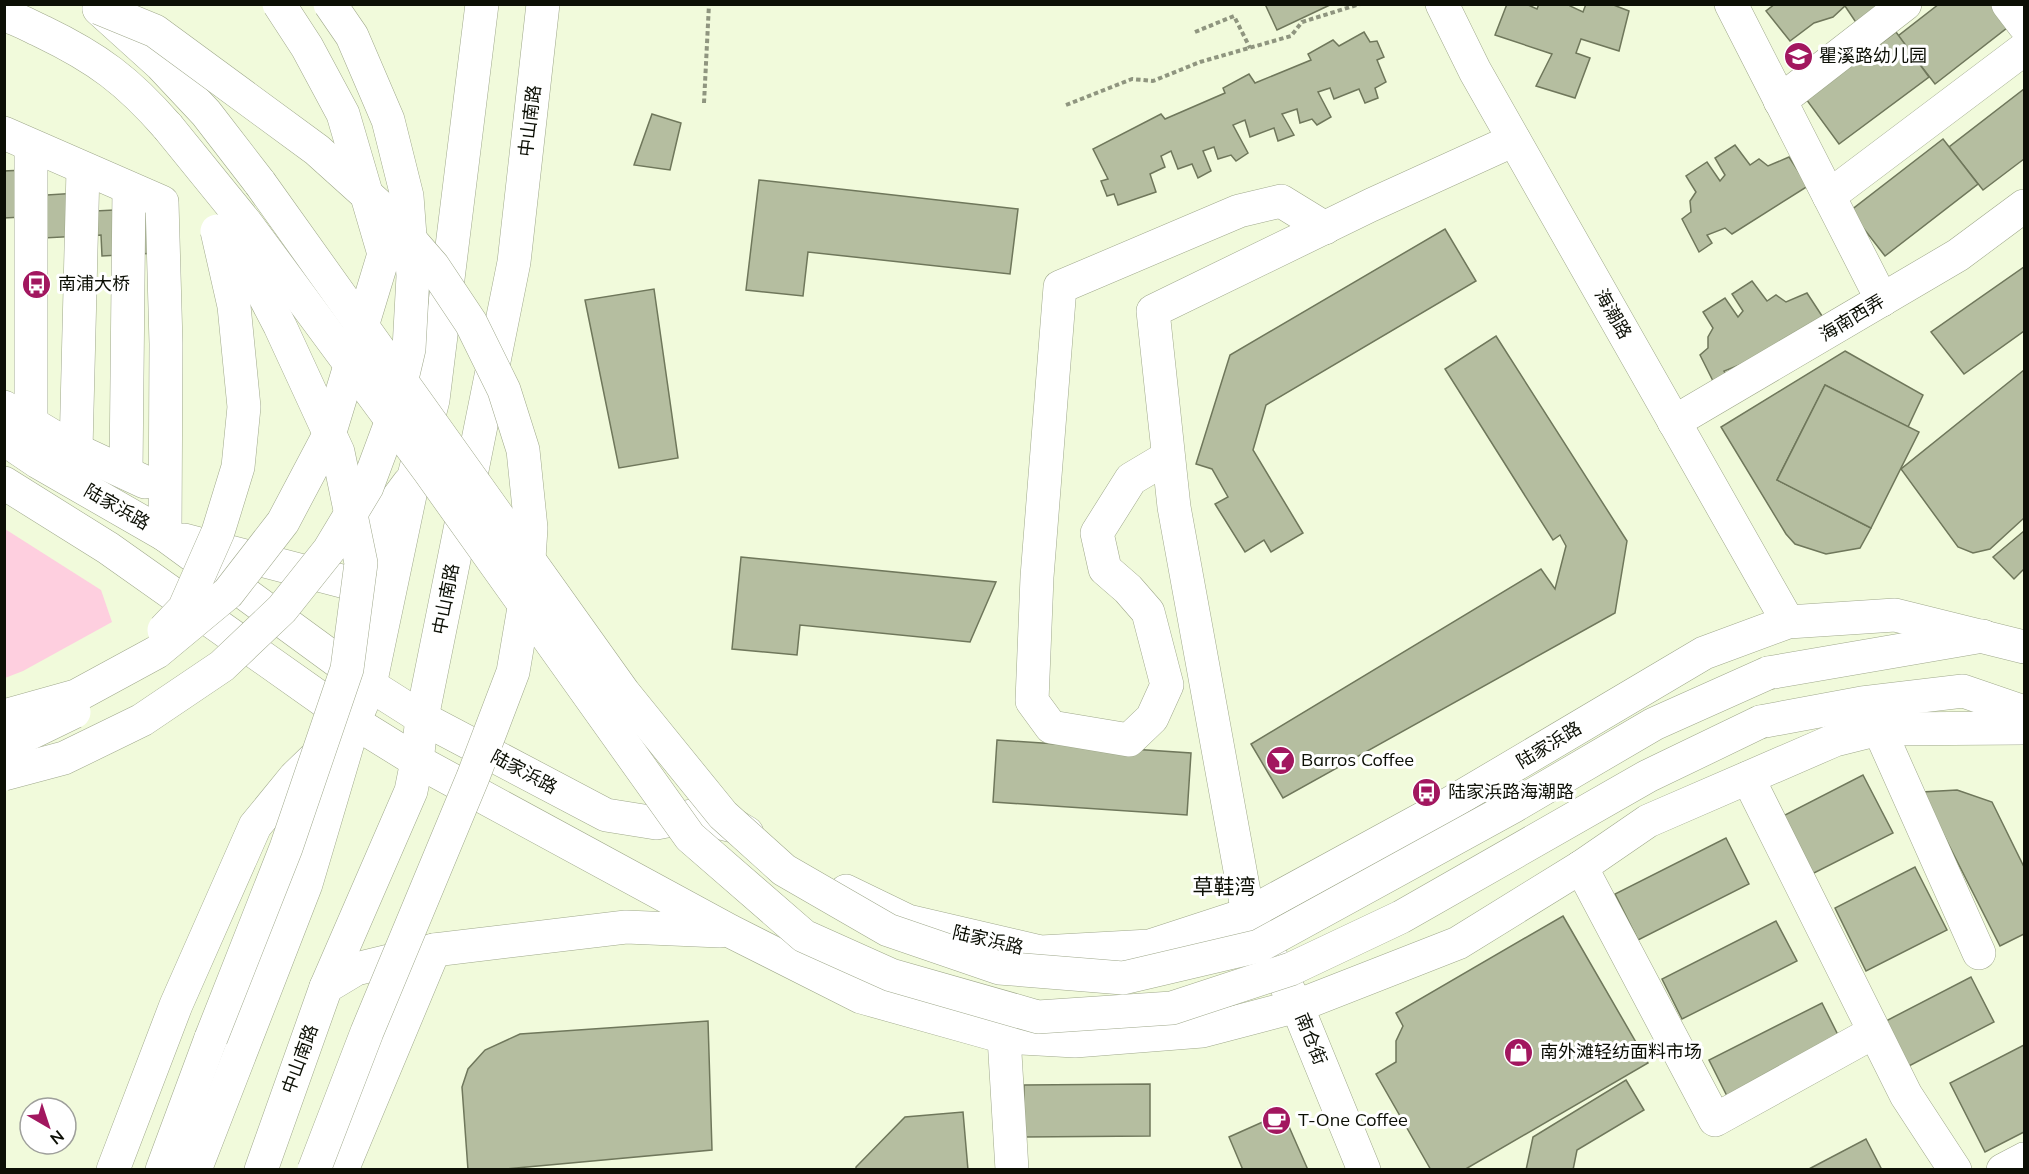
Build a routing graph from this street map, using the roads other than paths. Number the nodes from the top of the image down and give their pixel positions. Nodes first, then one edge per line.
1 (279, 4) edge
2 (330, 4) edge
3 (482, 4) edge
4 (543, 4) edge
5 (1442, 4) edge
6 (1731, 4) edge
7 (1905, 4) edge
8 (2008, 4) edge
9 (96, 6) edge
10 (4, 15) edge
11 (2025, 25) edge
12 (2025, 49) edge
13 (1780, 101) junction
14 (168, 127) junction
15 (18, 140) edge
16 (1514, 140) junction
17 (83, 169) junction
18 (129, 189) junction
19 (1829, 196) junction
20 (2025, 206) edge
21 (1325, 228) junction
22 (1882, 300) junction
23 (1674, 422) junction
24 (13, 424) edge
25 (76, 450) junction
26 (1168, 457) junction
27 (126, 472) junction
28 (414, 476) junction
29 (4, 483) edge
30 (165, 492) junction
31 (165, 535) junction
32 (357, 585) junction
33 (1788, 622) junction
34 (1983, 636) junction
35 (2025, 647) edge
36 (370, 685) junction
37 (2025, 712) edge
38 (4, 716) edge
39 (422, 718) junction
40 (354, 722) junction
41 (2025, 728) edge
42 (1879, 729) junction
43 (4, 746) edge
44 (417, 761) junction
45 (4, 774) edge
46 (1748, 778) junction
47 (1581, 867) junction
48 (1248, 914) junction
49 (730, 932) junction
50 (434, 950) junction
51 (1979, 953) dead end
52 (326, 987) junction
53 (1297, 1006) junction
54 (1874, 1032) junction
55 (1004, 1037) junction
56 (2025, 1159) edge
57 (113, 1170) edge
58 (162, 1170) edge
59 (195, 1170) edge
60 (261, 1170) edge
61 (314, 1170) edge
62 (342, 1170) edge
63 (1012, 1170) edge
64 (1364, 1170) edge
65 (1955, 1170) edge
66 (2003, 1170) edge

1 - 38 main road, bridge
2 - 45 main road, bridge
3 - 28 main road
4 - 39 main road, 中山南路
5 - 16 main road, 海潮路
6 - 13 main road
7 - 13 main road
8 - 11 main road
9 - 34 main road, bridge
9 - 61 main road, bridge
10 - 14 main road
12 - 19 main road
13 - 19 main road
14 - 37 main road, bridge
14 - 43 main road, bridge
14 - 58 main road, bridge
15 - 17 main road
15 - 24 main road
16 - 21 main road
16 - 23 main road, 海潮路
17 - 18 main road
17 - 25 main road
18 - 27 main road
18 - 30 main road
19 - 22 main road
20 - 22 main road, 海南西弄
21 - 26 main road, 南仓街
21 - 26 main road
22 - 23 main road, 海南西弄
23 - 33 main road, 海潮路
24 - 25 main road
24 - 31 main road, 陆家浜路
25 - 27 main road
26 - 48 main road, 南仓街
27 - 30 main road
28 - 32 main road
28 - 36 main road
29 - 40 main road, 陆家浜路
30 - 31 main road
31 - 32 main road
31 - 36 main road, 陆家浜路
32 - 36 main road
33 - 34 main road, 陆家浜路
33 - 48 main road, 陆家浜路
34 - 35 main road, 陆家浜路
36 - 39 main road, 陆家浜路
36 - 40 main road
39 - 44 main road, 中山南路
39 - 48 main road, 陆家浜路
40 - 44 main road, 陆家浜路
40 - 57 main road
40 - 59 main road
41 - 42 main road, 陆家浜路
42 - 46 main road, 陆家浜路
42 - 51 main road
44 - 49 main road, 陆家浜路
44 - 52 main road, 中山南路
46 - 47 main road, 陆家浜路
46 - 54 main road
47 - 53 main road, 陆家浜路
47 - 54 main road
48 - 53 main road, 南仓街
49 - 50 main road
49 - 55 main road, 陆家浜路
50 - 52 main road
50 - 62 main road
52 - 60 main road, 中山南路
53 - 55 main road, 陆家浜路
53 - 64 main road, 南仓街
54 - 65 main road
55 - 63 main road
56 - 66 main road

